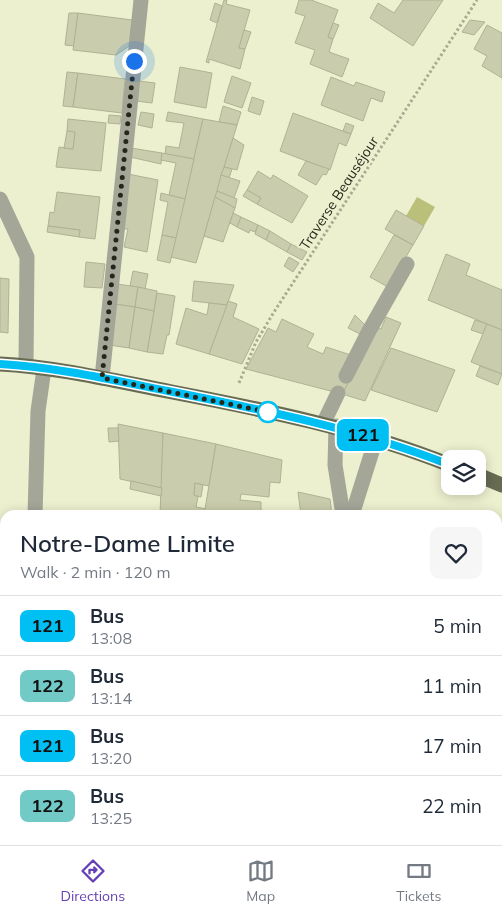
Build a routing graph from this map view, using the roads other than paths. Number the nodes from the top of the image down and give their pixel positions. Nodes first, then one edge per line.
1 (141, 0) edge
2 (0, 199) edge
3 (407, 264) dead end
4 (0, 364) edge
5 (26, 365) junction
6 (44, 369) junction
7 (346, 376) dead end
8 (102, 378) junction
9 (338, 393) dead end
10 (330, 425) junction
11 (376, 439) junction
12 (441, 461) edge
13 (486, 478) edge
14 (502, 485) edge
15 (35, 510) edge
16 (342, 510) edge
17 (354, 510) edge

1 - 8 street
2 - 5 street
3 - 7 street
4 - 5 main road
5 - 6 main road
6 - 8 main road
6 - 15 street
8 - 10 main road
9 - 10 street
10 - 11 main road
10 - 16 street
11 - 12 main road
11 - 17 street
13 - 14 main road

